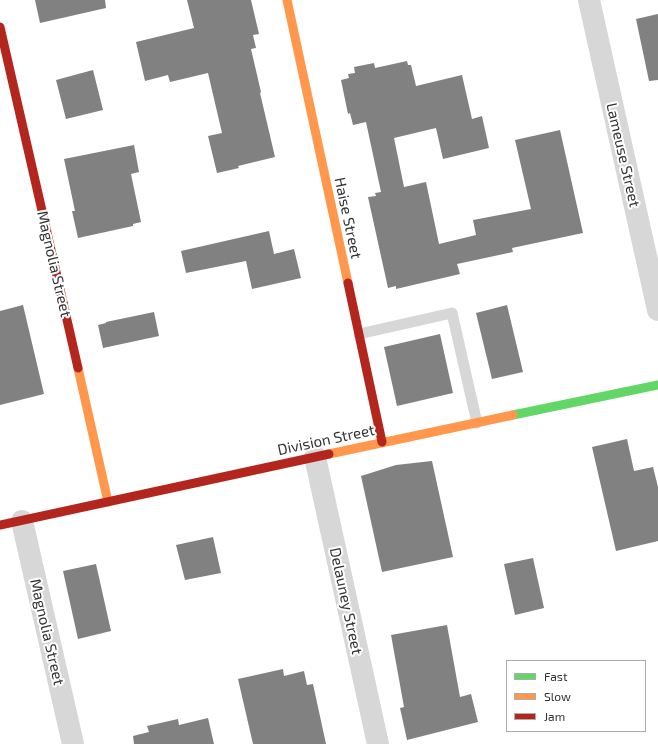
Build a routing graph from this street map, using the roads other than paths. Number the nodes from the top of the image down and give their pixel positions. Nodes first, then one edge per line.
1 (286, 0) edge
2 (589, 0) edge
3 (0, 27) edge
4 (658, 310) edge
5 (359, 334) junction
6 (658, 385) edge
7 (477, 423) junction
8 (382, 442) junction
9 (314, 457) junction
10 (108, 502) junction
11 (22, 521) junction
12 (0, 525) edge
13 (73, 744) edge
14 (378, 744) edge

1 - 5 street, Haise Street
2 - 4 street, Lameuse Street
3 - 10 street, Magnolia Street
5 - 7 lane
5 - 8 street, Haise Street
6 - 7 street, Division Street
7 - 8 street, Division Street
8 - 9 street, Division Street
9 - 10 street, Division Street
9 - 14 street, Delauney Street
10 - 11 street, Division Street
11 - 12 street, Division Street
11 - 13 street, Magnolia Street

